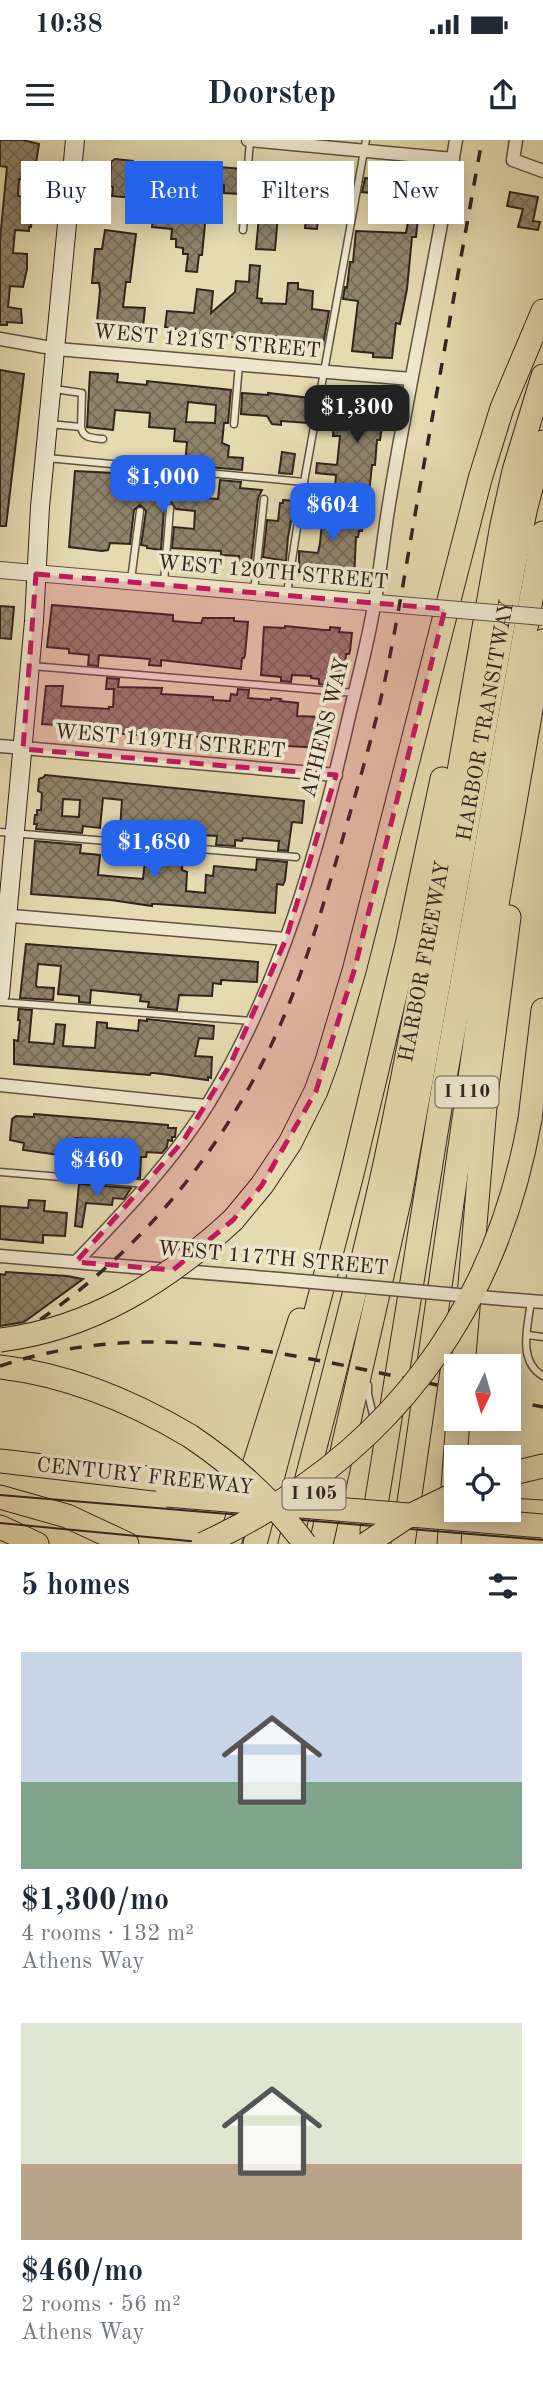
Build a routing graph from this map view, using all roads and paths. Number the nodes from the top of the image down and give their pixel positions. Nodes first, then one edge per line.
1 (75, 140) edge
2 (249, 140) edge
3 (456, 140) edge
4 (516, 140) edge
5 (365, 146) edge
6 (453, 159) junction
7 (543, 171) edge
8 (243, 230) dead end
9 (543, 311) edge
10 (0, 339) edge
11 (57, 349) junction
12 (239, 364) junction
13 (325, 371) junction
14 (543, 376) edge
15 (411, 379) junction
16 (52, 388) junction
17 (49, 424) junction
18 (234, 424) dead end
19 (81, 427) junction
20 (103, 439) dead end
21 (543, 442) edge
22 (45, 457) junction
23 (304, 482) junction
24 (264, 499) dead end
25 (170, 508) dead end
26 (139, 511) dead end
27 (543, 533) edge
28 (0, 570) edge
29 (36, 574) junction
30 (131, 582) junction
31 (164, 584) junction
32 (254, 593) junction
33 (287, 596) junction
34 (375, 603) junction
35 (543, 617) edge
36 (542, 644) edge
37 (30, 666) junction
38 (355, 693) junction
39 (471, 698) junction
40 (0, 746) edge
41 (23, 748) junction
42 (336, 775) junction
43 (8, 832) edge
44 (296, 857) dead end
45 (4, 915) edge
46 (286, 939) junction
47 (0, 995) edge
48 (0, 1002) edge
49 (543, 1010) edge
50 (253, 1021) junction
51 (0, 1085) edge
52 (368, 1103) junction
53 (206, 1106) junction
54 (0, 1172) edge
55 (427, 1182) junction
56 (147, 1184) junction
57 (400, 1197) junction
58 (0, 1256) edge
59 (76, 1262) junction
60 (537, 1301) edge
61 (528, 1335) junction
62 (395, 1337) dead end
63 (543, 1337) edge
64 (0, 1340) edge
65 (464, 1354) edge
66 (373, 1355) dead end
67 (0, 1367) edge
68 (543, 1376) edge
69 (368, 1382) dead end
70 (376, 1413) junction
71 (457, 1432) edge
72 (375, 1435) dead end
73 (354, 1453) dead end
74 (0, 1461) edge
75 (543, 1466) edge
76 (521, 1471) edge
77 (169, 1488) junction
78 (0, 1497) edge
79 (444, 1499) edge
80 (342, 1503) dead end
81 (366, 1503) dead end
82 (444, 1504) edge
83 (521, 1511) edge
84 (543, 1513) edge
85 (338, 1517) dead end
86 (363, 1517) dead end
87 (543, 1526) edge
88 (0, 1527) edge
89 (37, 1544) edge
90 (127, 1544) edge
91 (203, 1544) edge
92 (229, 1544) edge
93 (255, 1544) edge
94 (290, 1544) edge
95 (305, 1544) edge
96 (321, 1544) edge
97 (368, 1544) edge
98 (403, 1544) edge
99 (449, 1544) edge

1 - 11 main road
2 - 5 street
2 - 8 lane
3 - 6 street, ATHENS WAY
4 - 7 street
5 - 6 street
5 - 13 lane
6 - 15 street, ATHENS WAY
9 - 64 highway, bridge
10 - 11 street, WEST 121ST STREET
11 - 12 street, WEST 121ST STREET
11 - 16 main road
12 - 13 street, WEST 121ST STREET
12 - 18 lane
13 - 15 street, WEST 121ST STREET
13 - 23 lane
14 - 39 highway, HARBOR FREEWAY
15 - 34 street, ATHENS WAY
16 - 17 main road
16 - 19 lane
17 - 19 lane
17 - 22 main road
19 - 20 lane
21 - 57 highway, HARBOR TRANSITWAY
22 - 23 lane
22 - 29 main road
23 - 33 lane
24 - 32 lane
25 - 31 lane
26 - 30 lane
27 - 55 highway, HARBOR TRANSITWAY
28 - 29 street, WEST 120TH STREET
29 - 30 street, WEST 120TH STREET
29 - 37 main road
30 - 31 street, WEST 120TH STREET
31 - 32 street, WEST 120TH STREET
32 - 33 street, WEST 120TH STREET
33 - 34 street, WEST 120TH STREET
34 - 35 street, WEST 120TH STREET, bridge
34 - 38 street, ATHENS WAY
36 - 65 highway
36 - 98 highway, I 110
37 - 38 lane
37 - 41 main road
38 - 42 street, ATHENS WAY
39 - 52 highway
39 - 94 highway, HARBOR FREEWAY
40 - 41 street, WEST 119TH STREET
41 - 42 street, WEST 119TH STREET
41 - 43 main road
42 - 46 street, ATHENS WAY
43 - 44 lane
43 - 45 main road
45 - 46 street
45 - 47 main road
46 - 50 street, ATHENS WAY
48 - 50 lane
49 - 91 highway, bridge
50 - 53 street, ATHENS WAY
51 - 53 street
52 - 92 highway
52 - 93 highway
53 - 56 street, ATHENS WAY
54 - 56 lane
55 - 62 lane, HARBOR TRANSITWAY
55 - 97 highway
56 - 59 street, ATHENS WAY
57 - 66 lane, HARBOR TRANSITWAY
57 - 96 highway
58 - 59 street, WEST 117TH STREET
59 - 60 street, WEST 117TH STREET, bridge
60 - 61 lane
61 - 63 lane
61 - 68 lane
67 - 95 highway, bridge
69 - 70 lane
70 - 72 lane
70 - 73 lane
71 - 99 highway
74 - 77 highway, CENTURY FREEWAY / I 105
75 - 76 highway
77 - 82 highway, CENTURY FREEWAY / I 105, bridge
77 - 87 highway, bridge
78 - 90 highway
79 - 97 highway, bridge
80 - 85 lane
81 - 86 lane
83 - 84 highway
88 - 89 highway

